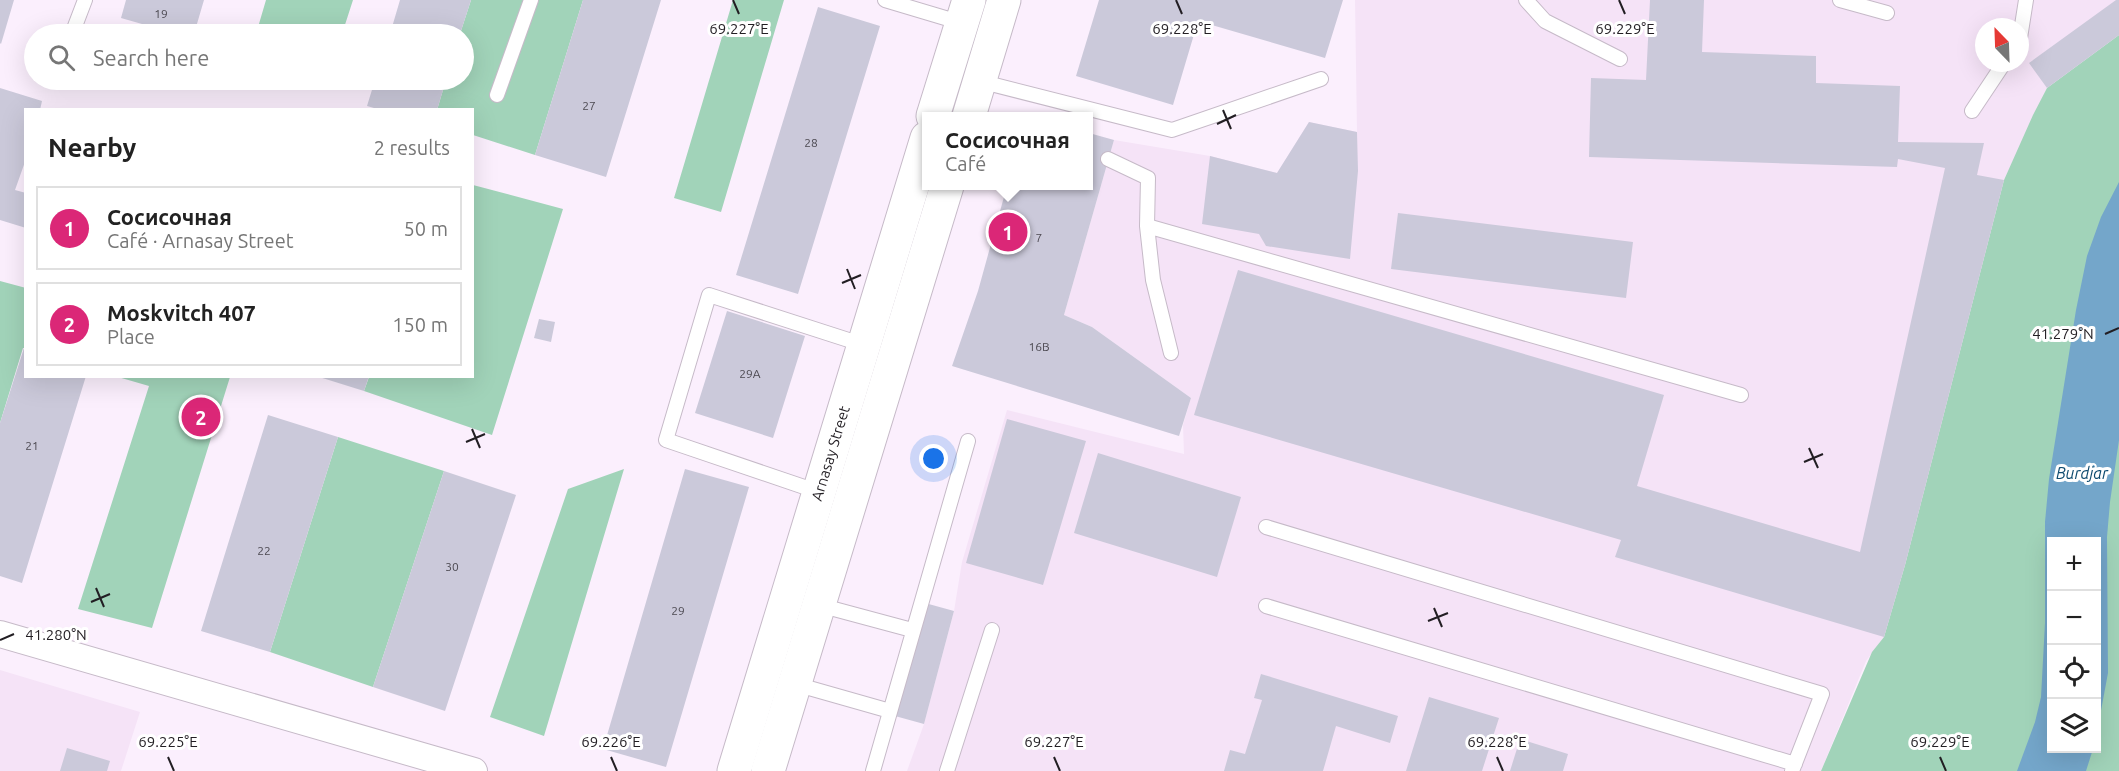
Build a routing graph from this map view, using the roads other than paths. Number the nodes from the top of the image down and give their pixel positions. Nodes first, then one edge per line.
1 (85, 0) edge
2 (531, 0) edge
3 (885, 0) edge
4 (1004, 0) edge
5 (1526, 0) edge
6 (1840, 0) edge
7 (2026, 0) edge
8 (965, 11) edge
9 (1887, 13) dead end
10 (2023, 18) edge
11 (76, 24) edge
12 (1620, 58) dead end
13 (1998, 72) edge
14 (1322, 79) dead end
15 (979, 81) junction
16 (496, 95) dead end
17 (1972, 111) dead end
18 (935, 112) edge
19 (973, 112) edge
20 (922, 154) edge
21 (1108, 159) dead end
22 (946, 190) edge
23 (1147, 226) junction
24 (864, 345) junction
25 (1172, 353) dead end
26 (1741, 395) dead end
27 (968, 441) dead end
28 (819, 492) junction
29 (1266, 527) dead end
30 (819, 605) junction
31 (1266, 606) dead end
32 (912, 630) junction
33 (992, 630) dead end
34 (0, 634) edge
35 (795, 684) junction
36 (890, 711) junction
37 (1793, 768) edge
38 (474, 771) edge
39 (734, 771) edge
40 (768, 771) edge
41 (873, 771) edge
42 (947, 771) edge

1 - 11 lane
2 - 16 lane
3 - 8 lane
4 - 15 main road
5 - 12 lane
6 - 9 lane
7 - 10 lane
8 - 18 main road
13 - 17 lane
14 - 15 lane
15 - 19 main road
20 - 24 main road, Arnasay Street
21 - 23 lane
22 - 30 main road
23 - 25 lane
23 - 26 lane
24 - 28 main road, Arnasay Street
24 - 28 lane
27 - 32 lane
28 - 39 main road, Arnasay Street
29 - 37 lane
30 - 32 lane
30 - 35 main road
31 - 37 lane
32 - 36 lane
33 - 42 lane
34 - 38 street
35 - 36 lane
35 - 40 main road
36 - 41 lane

